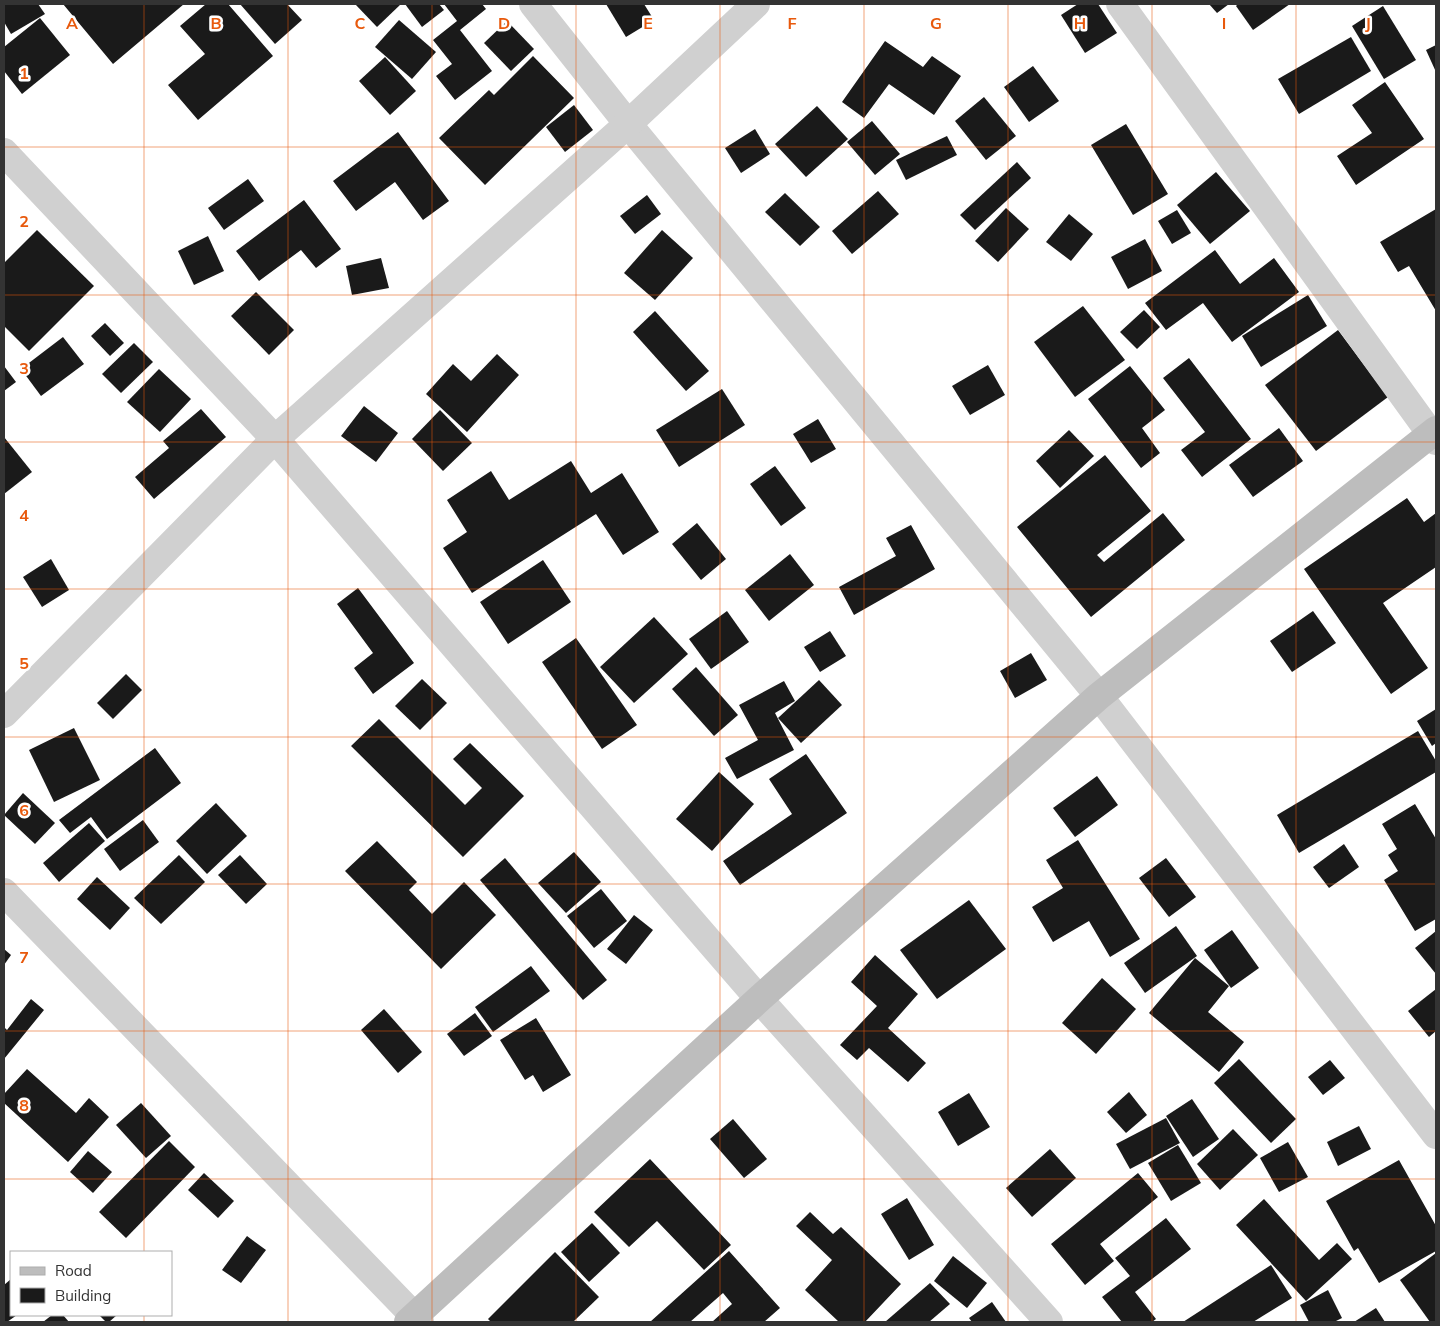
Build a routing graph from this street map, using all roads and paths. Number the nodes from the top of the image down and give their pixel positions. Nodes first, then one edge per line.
1 (533, 4) edge
2 (756, 4) edge
3 (1120, 4) edge
4 (628, 124) junction
5 (4, 152) edge
6 (1435, 435) edge
7 (276, 439) junction
8 (1099, 696) junction
9 (4, 714) edge
10 (4, 892) edge
11 (759, 999) junction
12 (1436, 1135) edge
13 (414, 1320) edge
14 (1049, 1322) edge

1 - 4 street
2 - 4 street
3 - 6 street
4 - 7 street
4 - 8 street
5 - 7 street
6 - 8 street
7 - 9 street
7 - 11 street
8 - 11 street
8 - 12 street
10 - 13 street
11 - 13 street
11 - 14 street

